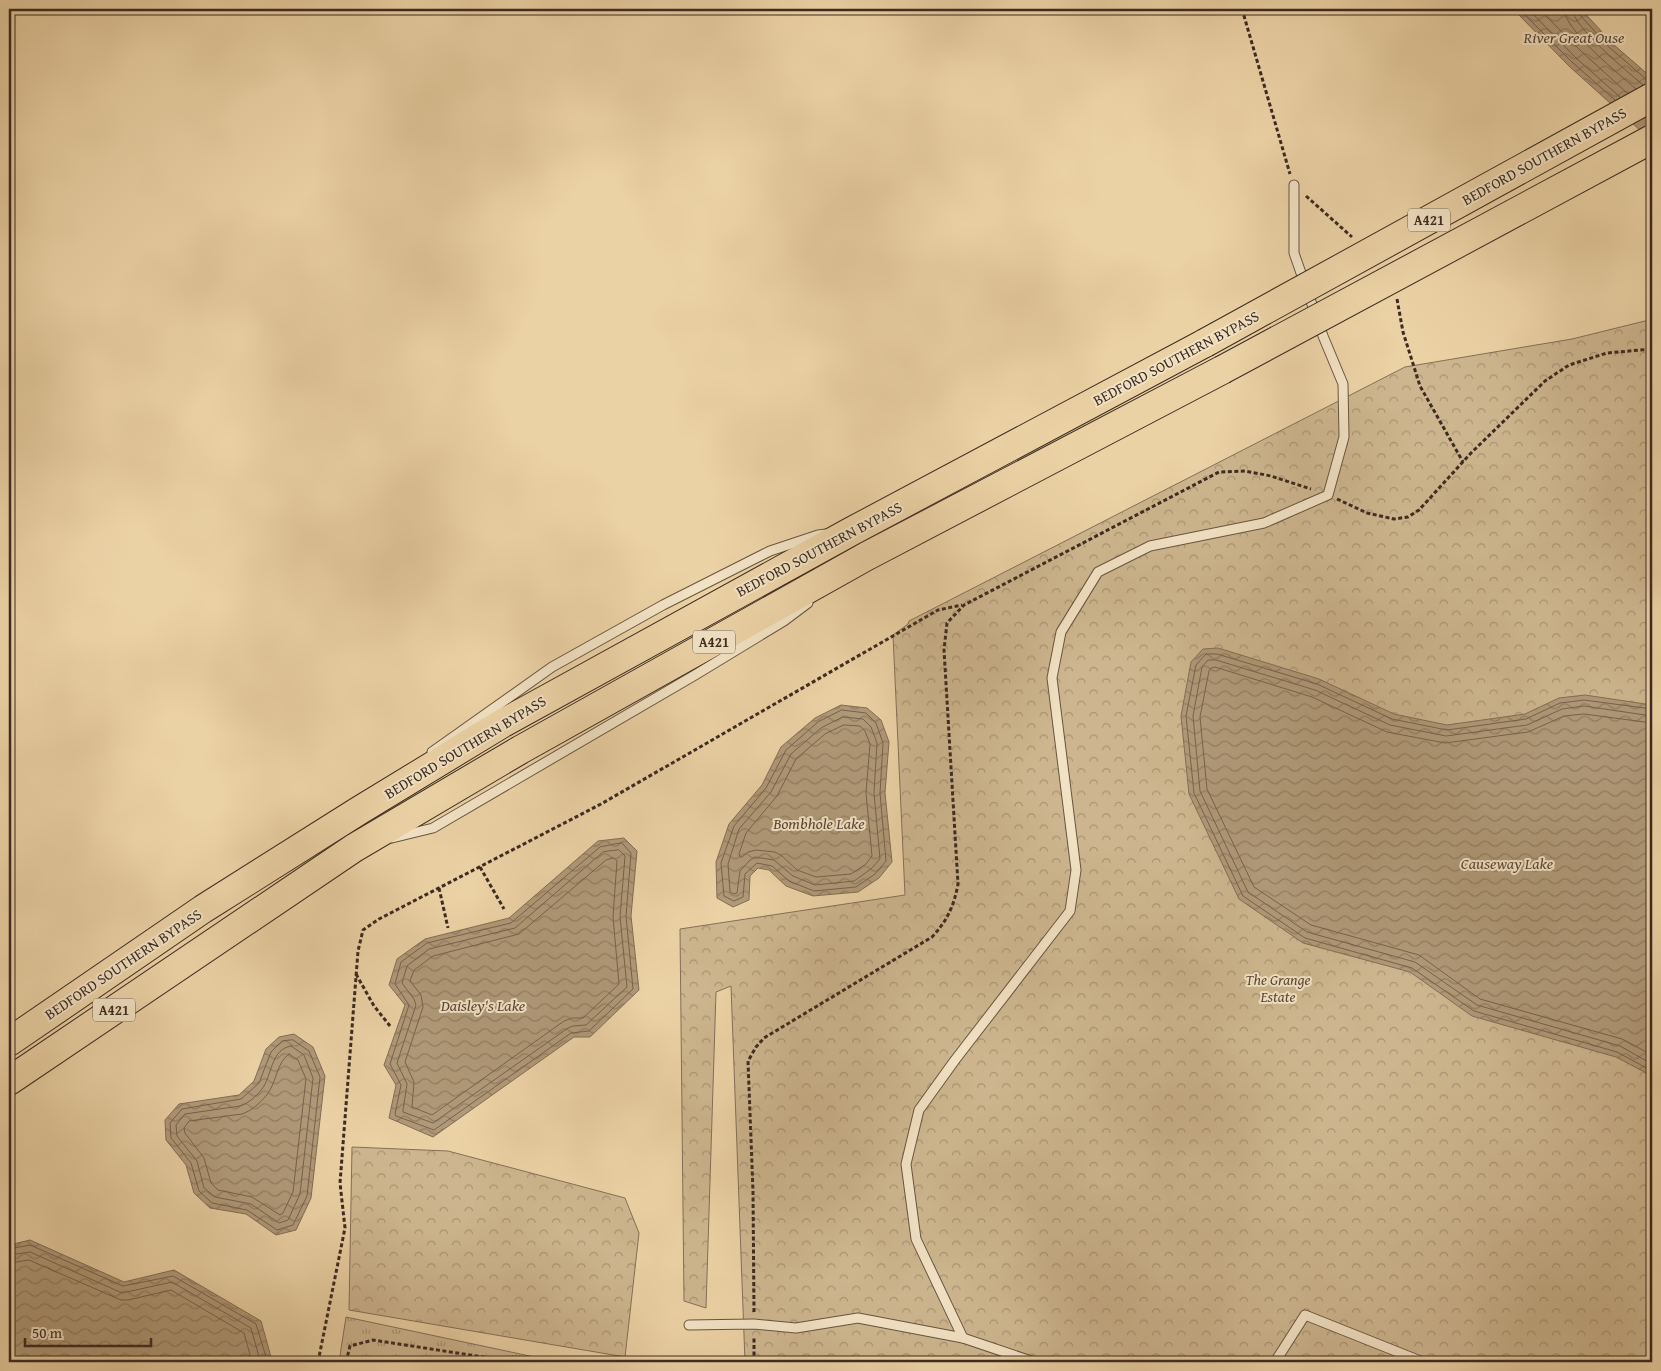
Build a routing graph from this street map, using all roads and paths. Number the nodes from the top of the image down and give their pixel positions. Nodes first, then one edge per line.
1 (1242, 9) edge
2 (1652, 97) edge
3 (1652, 139) edge
4 (1294, 185) junction
5 (1354, 239) dead end
6 (1397, 297) dead end
7 (1652, 349) edge
8 (1463, 462) junction
9 (1328, 494) junction
10 (852, 530) junction
11 (867, 556) junction
12 (964, 605) junction
13 (421, 760) dead end
14 (414, 767) dead end
15 (360, 810) junction
16 (354, 848) junction
17 (480, 867) junction
18 (439, 888) junction
19 (504, 909) dead end
20 (448, 928) dead end
21 (356, 973) junction
22 (390, 1026) dead end
23 (9, 1042) edge
24 (9, 1081) edge
25 (754, 1324) junction
26 (689, 1325) dead end
27 (963, 1338) junction
28 (318, 1362) edge
29 (346, 1362) edge
30 (515, 1362) edge
31 (754, 1362) edge
32 (1034, 1362) edge
33 (1275, 1362) edge
34 (1423, 1362) edge

1 - 4 path
2 - 10 highway, BEDFORD SOUTHERN BYPASS / A421, bridge
3 - 11 highway, BEDFORD SOUTHERN BYPASS / A421, bridge
4 - 5 path
4 - 9 lane
6 - 8 path
7 - 8 path
8 - 9 path
9 - 12 path
9 - 27 lane
10 - 13 lane
10 - 15 highway, BEDFORD SOUTHERN BYPASS / A421
11 - 16 highway, BEDFORD SOUTHERN BYPASS / A421
11 - 16 lane
12 - 17 path
12 - 25 path
14 - 15 lane
15 - 23 highway, BEDFORD SOUTHERN BYPASS / A421
16 - 24 highway, BEDFORD SOUTHERN BYPASS / A421
17 - 18 path
17 - 19 path
18 - 20 path
18 - 21 path
21 - 22 path
21 - 28 path
25 - 26 lane
25 - 27 lane
25 - 31 path
27 - 32 lane
29 - 30 path
33 - 34 lane

